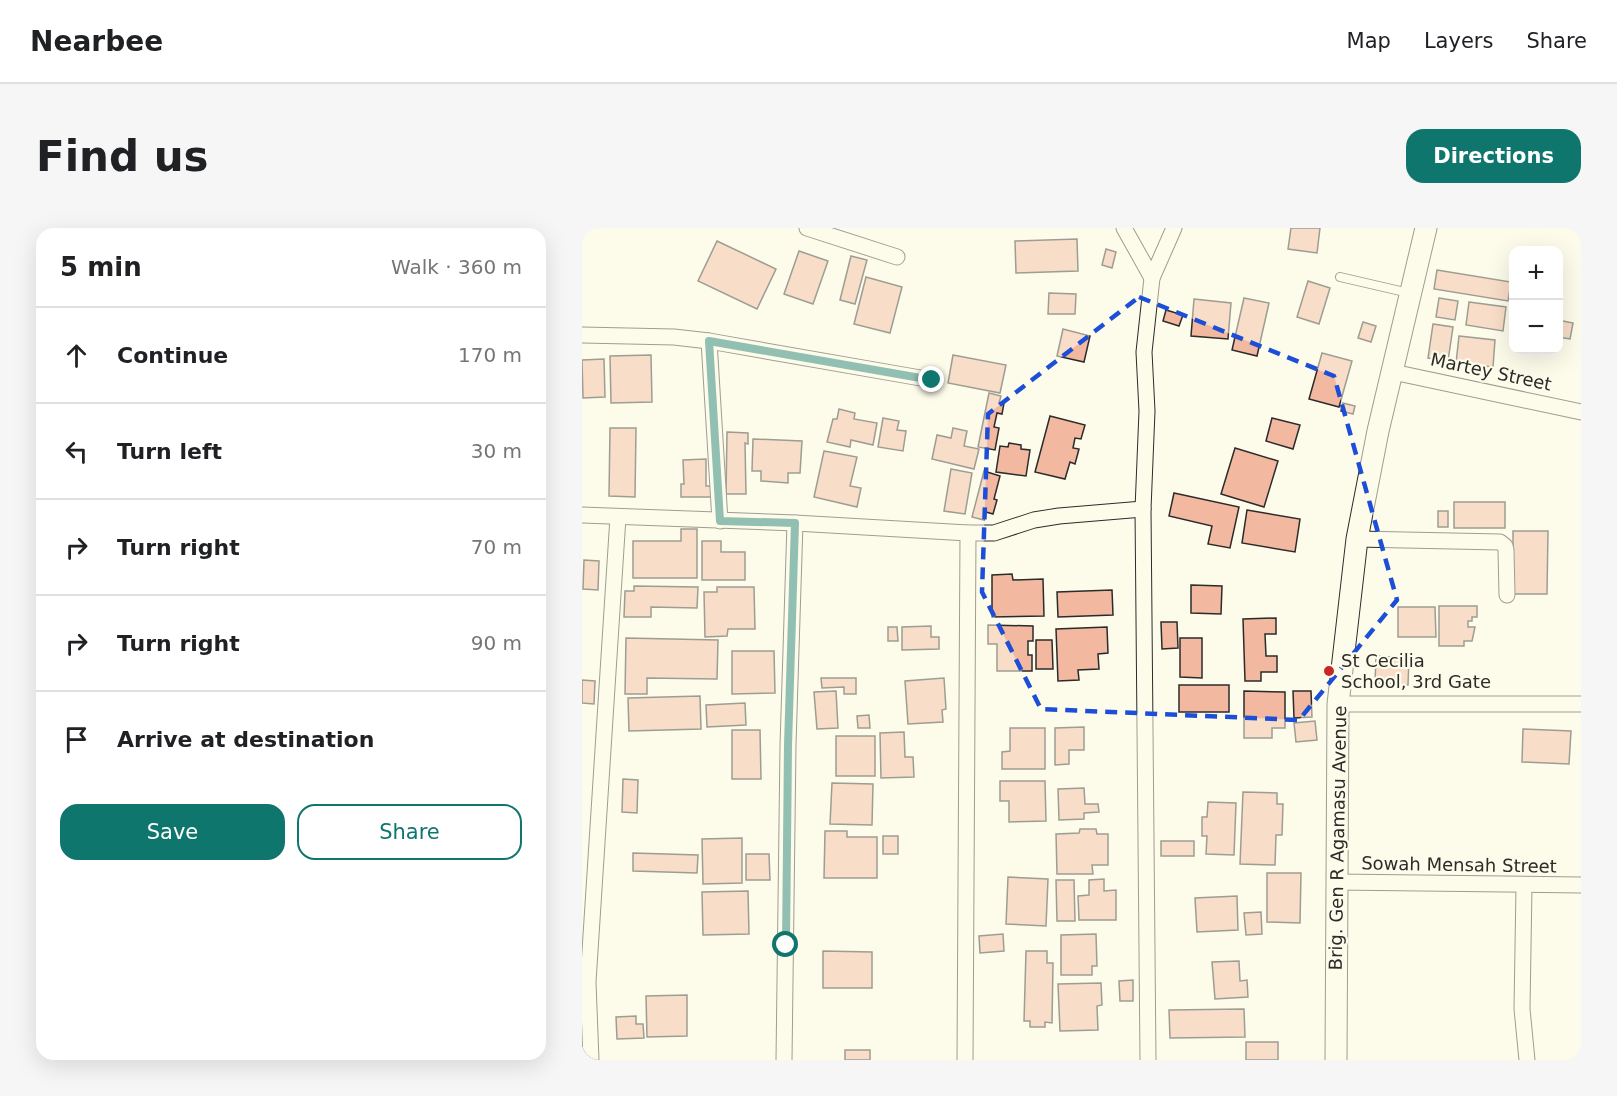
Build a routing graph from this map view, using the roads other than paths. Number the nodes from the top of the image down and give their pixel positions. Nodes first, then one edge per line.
1 (807, 228) edge
2 (1124, 228) edge
3 (1174, 228) edge
4 (1426, 228) edge
5 (897, 257) dead end
6 (1340, 277) dead end
7 (1152, 278) junction
8 (1411, 294) junction
9 (582, 335) edge
10 (709, 341) junction
11 (1393, 372) junction
12 (932, 380) dead end
13 (1581, 412) edge
14 (1143, 509) junction
15 (582, 514) edge
16 (618, 517) junction
17 (720, 521) junction
18 (795, 523) junction
19 (968, 533) junction
20 (1357, 539) junction
21 (1508, 595) dead end
22 (1338, 704) junction
23 (1581, 704) edge
24 (1336, 882) junction
25 (1524, 885) junction
26 (1581, 885) edge
27 (585, 1029) edge
28 (591, 1060) edge
29 (784, 1060) edge
30 (965, 1060) edge
31 (1148, 1060) edge
32 (1336, 1060) edge
33 (1527, 1060) edge

1 - 5 street
2 - 7 street
3 - 7 street
4 - 8 street, Brig. Gen R Agamasu Avenue
6 - 8 lane
7 - 14 street
8 - 11 street, Brig. Gen R Agamasu Avenue
9 - 10 street
10 - 12 street
10 - 17 street
11 - 13 street, Martey Street
11 - 20 street, Brig. Gen R Agamasu Avenue
14 - 19 street
14 - 31 street
15 - 16 street
16 - 17 street
16 - 27 street
17 - 18 street
18 - 19 street
18 - 29 street
19 - 30 street
20 - 21 street
20 - 22 street, Brig. Gen R Agamasu Avenue
22 - 23 street
22 - 24 street, Brig. Gen R Agamasu Avenue
24 - 25 street, Sowah Mensah Street
24 - 32 street, Brig. Gen R Agamasu Avenue
25 - 26 street, Sowah Mensah Street
25 - 33 street
27 - 28 street

